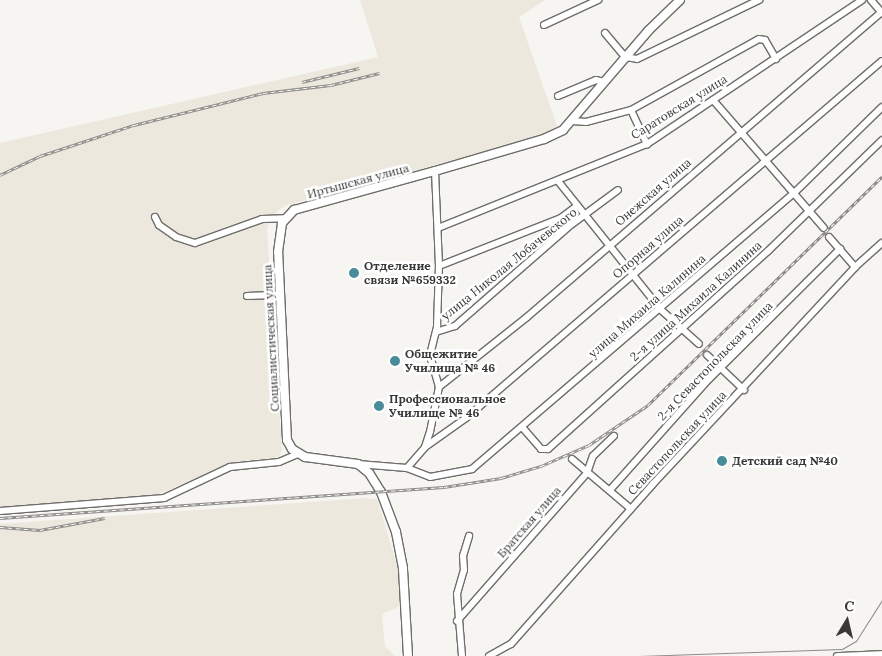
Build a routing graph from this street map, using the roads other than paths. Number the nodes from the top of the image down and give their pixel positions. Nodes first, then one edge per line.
1 (598, 0) edge
2 (680, 0) edge
3 (759, 0) edge
4 (862, 0) edge
5 (871, 0) edge
6 (882, 13) edge
7 (544, 24) dead end
8 (604, 33) dead end
9 (625, 57) junction
10 (776, 59) junction
11 (882, 61) edge
12 (604, 82) junction
13 (558, 96) dead end
14 (713, 100) junction
15 (882, 107) edge
16 (631, 110) junction
17 (573, 120) junction
18 (742, 132) junction
19 (882, 140) edge
20 (647, 144) junction
21 (766, 161) junction
22 (435, 171) junction
23 (558, 180) junction
24 (618, 190) dead end
25 (794, 193) junction
26 (577, 206) junction
27 (810, 211) junction
28 (584, 216) junction
29 (155, 217) dead end
30 (285, 218) junction
31 (438, 228) junction
32 (824, 228) dead end
33 (829, 237) dead end
34 (882, 244) edge
35 (608, 246) junction
36 (840, 250) junction
37 (439, 266) junction
38 (856, 267) junction
39 (631, 276) junction
40 (280, 295) junction
41 (248, 296) dead end
42 (660, 309) junction
43 (682, 329) junction
44 (436, 332) junction
45 (699, 344) dead end
46 (707, 355) dead end
47 (721, 369) junction
48 (439, 387) junction
49 (744, 390) junction
50 (522, 427) junction
51 (614, 436) dead end
52 (425, 447) junction
53 (298, 454) junction
54 (572, 459) dead end
55 (358, 464) junction
56 (407, 468) junction
57 (587, 473) junction
58 (610, 490) junction
59 (631, 509) junction
60 (0, 511) edge
61 (469, 536) dead end
62 (457, 621) junction
63 (882, 654) edge
64 (408, 656) edge
65 (462, 656) edge
66 (489, 656) edge
67 (837, 656) edge
68 (858, 656) edge

1 - 7 street
2 - 9 main road, Иртышская улица
3 - 9 street
4 - 10 street, Саратовская улица
5 - 6 street
6 - 18 street, Онежская улица
8 - 9 street
9 - 12 main road, Иртышская улица
10 - 14 street, Саратовская улица
10 - 16 street
11 - 21 street, Опорная улица
12 - 13 street
12 - 17 main road, Иртышская улица
14 - 18 street
14 - 20 street, Саратовская улица
15 - 25 street, улица Михаила Калинина
16 - 17 street
16 - 20 street
17 - 22 main road, Иртышская улица
18 - 21 street
18 - 35 street, Онежская улица
19 - 27 street, 2-я улица Михаила Калинина
20 - 23 street, Саратовская улица
21 - 25 street
21 - 39 street, Опорная улица
22 - 30 main road, Иртышская улица
22 - 31 street
23 - 26 street
23 - 31 street, Саратовская улица
24 - 28 street, улица Николая Лобачевского
25 - 27 street
25 - 42 street, улица Михаила Калинина
26 - 28 street
26 - 37 street
27 - 32 street
27 - 43 street, 2-я улица Михаила Калинина
28 - 35 street
28 - 44 street, улица Николая Лобачевского
29 - 30 street, Иртышская улица
30 - 40 main road, Социалистическая улица
31 - 37 street
33 - 36 street
34 - 38 street, Севастопольская улица
35 - 39 street
35 - 48 street, Онежская улица
36 - 38 street
36 - 47 street, 2-я Севастопольская улица
37 - 44 street
38 - 49 street, Севастопольская улица
39 - 42 street
39 - 52 street, Опорная улица
40 - 41 street
40 - 53 main road, Социалистическая улица
42 - 43 street
42 - 50 street, улица Михаила Калинина
43 - 45 street
43 - 50 street, 2-я улица Михаила Калинина
44 - 48 street
46 - 47 street
47 - 49 street
47 - 58 street, 2-я Севастопольская улица
48 - 52 street
49 - 59 street, Севастопольская улица
50 - 56 street, улица Михаила Калинина
51 - 57 street, Братская улица
52 - 56 street
53 - 55 main road
53 - 60 street
54 - 57 street
55 - 56 street
55 - 64 main road
57 - 58 street
57 - 62 street, Братская улица
58 - 59 street
59 - 66 street, Севастопольская улица
61 - 62 street
62 - 65 street
63 - 68 street
67 - 68 street

